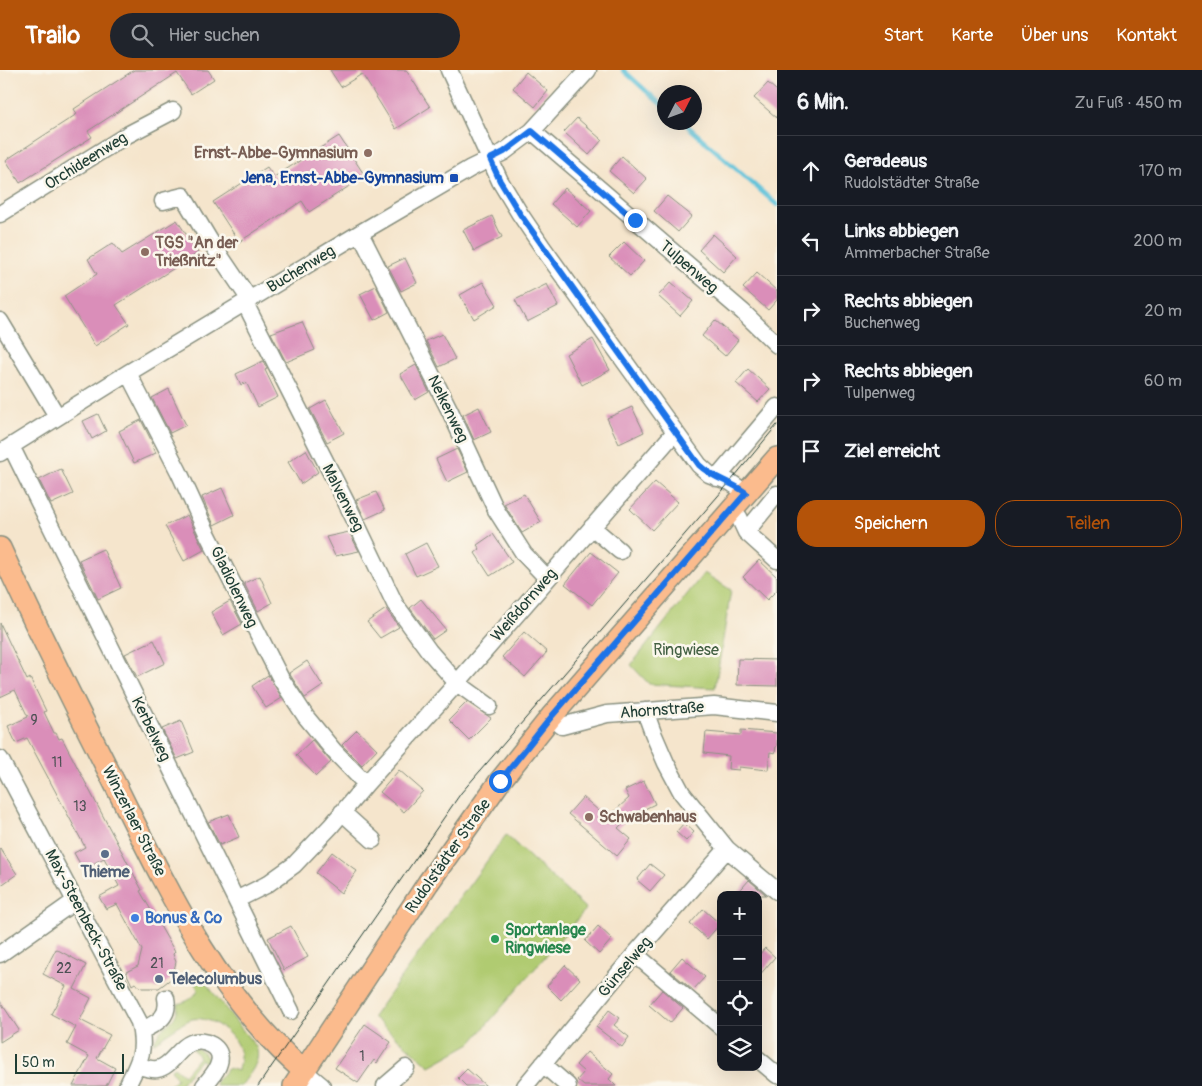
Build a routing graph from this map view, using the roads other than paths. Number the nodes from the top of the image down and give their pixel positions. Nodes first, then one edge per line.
1 (450, 70) edge
2 (588, 70) edge
3 (173, 111) dead end
4 (532, 131) junction
5 (490, 159) junction
6 (163, 201) dead end
7 (0, 214) edge
8 (360, 234) junction
9 (247, 302) junction
10 (0, 321) edge
11 (777, 345) edge
12 (128, 372) junction
13 (777, 406) edge
14 (57, 416) junction
15 (675, 432) junction
16 (5, 450) edge
17 (777, 458) edge
18 (717, 478) junction
19 (746, 493) junction
20 (777, 494) edge
21 (732, 509) junction
22 (592, 527) junction
23 (749, 535) junction
24 (0, 548) edge
25 (620, 551) dead end
26 (777, 560) edge
27 (547, 578) junction
28 (457, 683) junction
29 (489, 706) dead end
30 (645, 710) junction
31 (777, 713) edge
32 (552, 716) junction
33 (0, 759) edge
34 (366, 784) junction
35 (342, 812) junction
36 (373, 840) dead end
37 (727, 849) junction
38 (777, 891) edge
39 (236, 900) junction
40 (75, 901) junction
41 (0, 954) edge
42 (635, 954) junction
43 (166, 998) dead end
44 (291, 1011) dead end
45 (720, 1026) edge
46 (141, 1031) junction
47 (762, 1062) edge
48 (543, 1064) junction
49 (138, 1066) junction
50 (406, 1068) dead end
51 (777, 1075) edge
52 (299, 1078) edge
53 (128, 1086) edge
54 (204, 1086) edge
55 (322, 1086) edge
56 (385, 1086) edge
57 (525, 1086) edge
58 (568, 1086) edge

1 - 5 street
2 - 4 street, Buchenweg
3 - 7 street, Orchideenweg
4 - 5 street, Buchenweg
4 - 11 street, Tulpenweg
5 - 8 street, Buchenweg
5 - 15 street
6 - 9 street, Malvenweg
8 - 9 street, Buchenweg
8 - 27 street, Nelkenweg
9 - 12 street, Buchenweg
9 - 28 street, Malvenweg
10 - 14 street
12 - 14 street, Buchenweg
12 - 34 street, Gladiolenweg
13 - 18 street
14 - 16 street, Buchenweg
15 - 18 street
15 - 22 street, Weißdornweg
16 - 39 street, Kerbelweg
17 - 19 main road, Rudolstädter Straße
18 - 19 street
19 - 21 main road, Rudolstädter Straße
20 - 23 street
21 - 23 street
21 - 32 main road, Rudolstädter Straße
22 - 25 street
22 - 27 street, Weißdornweg
23 - 26 street
24 - 52 main road, Winzerlaer Straße
27 - 28 street, Weißdornweg
28 - 29 street
28 - 34 street, Weißdornweg
30 - 31 street, Ahornstraße
30 - 32 street, Ahornstraße
30 - 37 street
32 - 52 main road, Rudolstädter Straße
33 - 40 street, Max-Steenbeck-Straße
34 - 35 street, Weißdornweg
35 - 36 street
35 - 39 street, Weißdornweg
37 - 38 street
37 - 42 street, Günselweg
39 - 44 street, Kerbelweg
40 - 41 street
40 - 46 street, Max-Steenbeck-Straße
42 - 45 street
42 - 48 street, Günselweg
43 - 46 street
46 - 49 street, Max-Steenbeck-Straße
47 - 51 street
48 - 57 street, Günselweg
48 - 58 street
49 - 53 street, Max-Steenbeck-Straße
49 - 54 street
50 - 56 street
52 - 55 street

